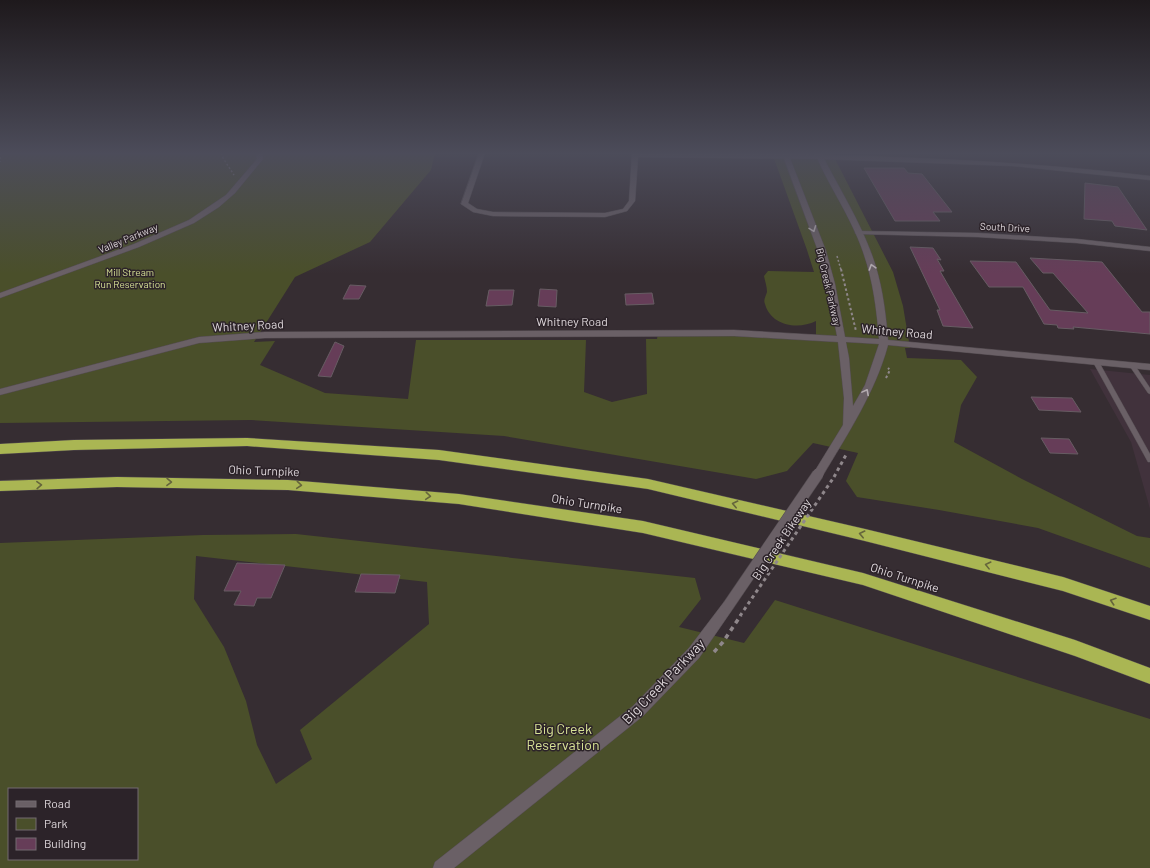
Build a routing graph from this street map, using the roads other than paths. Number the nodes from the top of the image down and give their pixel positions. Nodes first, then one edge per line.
1 (231, 194) edge
2 (467, 194) edge
3 (632, 194) edge
4 (800, 194) edge
5 (839, 194) edge
6 (859, 233) junction
7 (1150, 249) edge
8 (0, 296) edge
9 (842, 339) junction
10 (884, 342) junction
11 (1096, 362) junction
12 (1132, 365) junction
13 (1150, 367) edge
14 (0, 392) edge
15 (1150, 392) edge
16 (848, 427) junction
17 (0, 449) edge
18 (1150, 460) edge
19 (0, 486) edge
20 (1150, 613) edge
21 (1150, 676) edge
22 (441, 868) edge

1 - 8 street, Valley Parkway
2 - 3 street
4 -> 9 street, Big Creek Parkway
5 - 6 street, Big Creek Parkway
6 - 7 street, South Drive
10 -> 6 street, Big Creek Parkway
9 - 10 street, Whitney Road
9 - 14 street, Whitney Road
9 - 16 street, Big Creek Parkway
10 - 11 street, Whitney Road
16 -> 10 street, Big Creek Parkway
11 - 12 street, Whitney Road
11 - 18 lane
12 - 13 street, Whitney Road
12 - 15 lane
16 - 22 street, Big Creek Parkway, bridge
20 -> 17 highway
19 -> 21 highway, Ohio Turnpike

